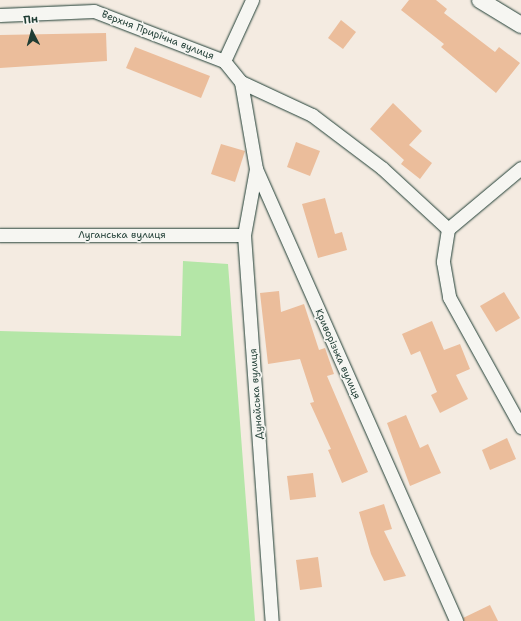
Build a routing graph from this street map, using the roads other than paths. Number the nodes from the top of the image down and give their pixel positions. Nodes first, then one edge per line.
1 (252, 0) edge
2 (480, 0) edge
3 (0, 15) edge
4 (521, 25) edge
5 (224, 61) junction
6 (241, 82) junction
7 (521, 168) edge
8 (256, 169) junction
9 (448, 229) junction
10 (0, 235) edge
11 (244, 235) junction
12 (521, 427) edge
13 (272, 621) edge
14 (456, 621) edge

1 - 5 street
2 - 4 street
3 - 5 street, Верхня Прирічна вулиця
5 - 6 street, Верхня Прирічна вулиця
6 - 8 street, Криворізька вулиця
6 - 9 street, Верхня Прирічна вулиця
7 - 9 street
8 - 11 street, Дунайська вулиця
8 - 14 street, Криворізька вулиця
9 - 12 street
10 - 11 street, Луганська вулиця
11 - 13 street, Дунайська вулиця

